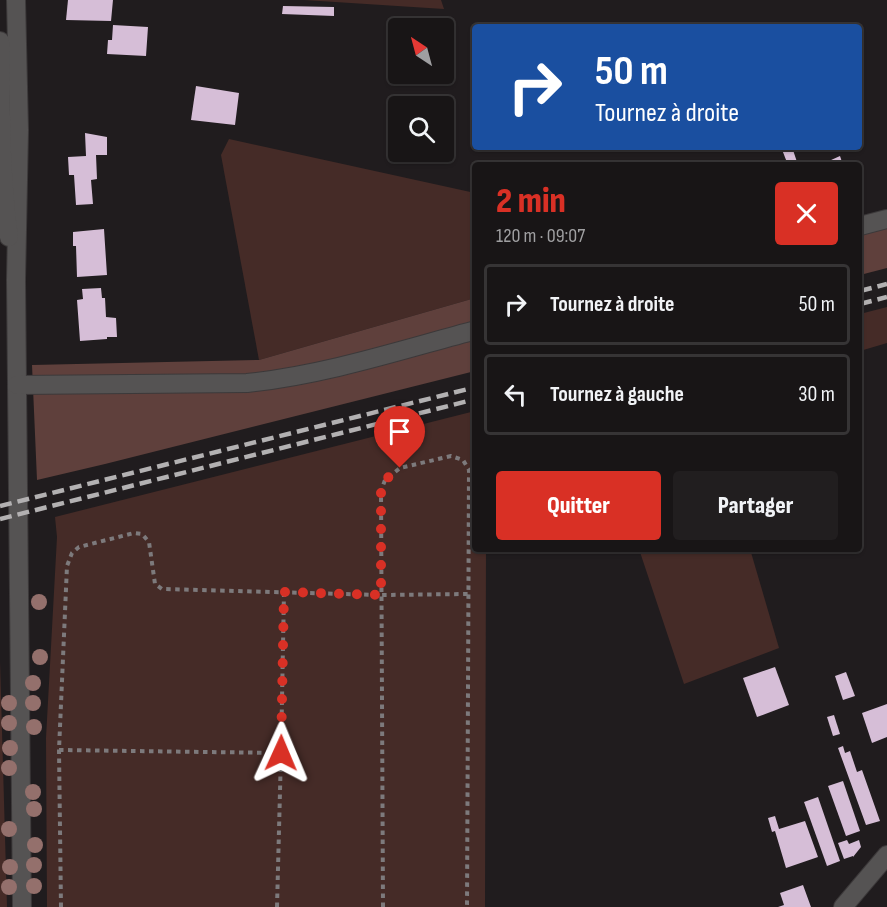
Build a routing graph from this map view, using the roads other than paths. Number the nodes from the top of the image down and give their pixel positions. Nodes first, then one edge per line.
1 (16, 0) edge
2 (0, 41) edge
3 (887, 219) edge
4 (862, 225) edge
5 (8, 280) edge
6 (472, 331) edge
7 (17, 385) junction
8 (887, 855) edge
9 (22, 907) edge
10 (843, 907) edge

1 - 5 street
2 - 5 street
3 - 4 street
5 - 7 street
6 - 7 street
7 - 9 street
8 - 10 street

